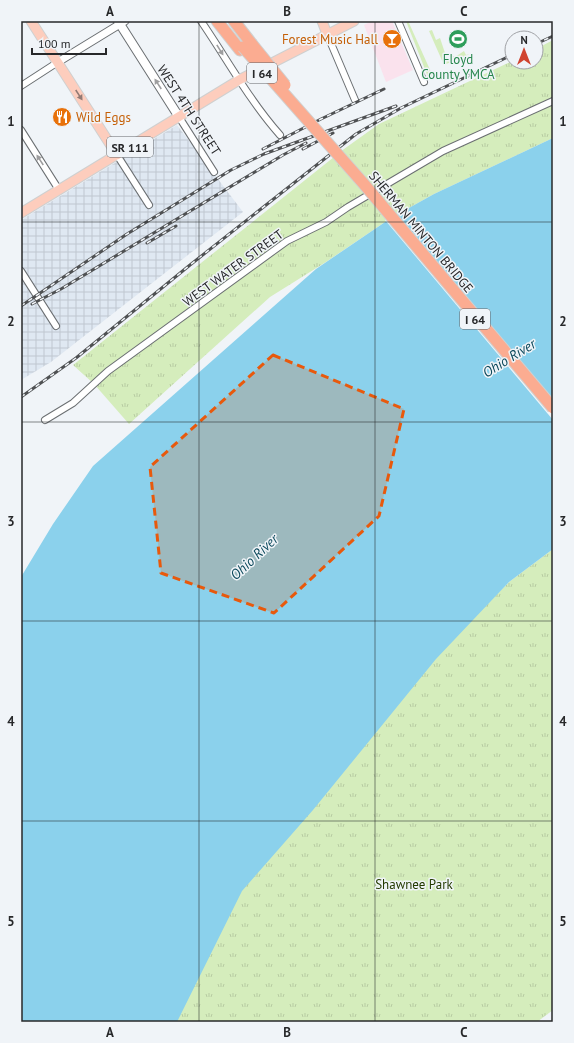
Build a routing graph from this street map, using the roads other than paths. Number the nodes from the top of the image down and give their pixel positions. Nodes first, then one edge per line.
1 (31, 21) edge
2 (201, 21) edge
3 (217, 21) edge
4 (221, 21) edge
5 (234, 21) edge
6 (322, 21) edge
7 (354, 21) edge
8 (398, 21) edge
9 (121, 22) edge
10 (327, 34) junction
11 (245, 46) junction
12 (58, 62) junction
13 (239, 80) junction
14 (424, 82) dead end
15 (21, 86) edge
16 (355, 100) dead end
17 (553, 101) edge
18 (179, 117) junction
19 (21, 130) edge
20 (280, 135) dead end
21 (117, 155) junction
22 (214, 172) dead end
23 (59, 190) junction
24 (149, 205) dead end
25 (21, 213) edge
26 (21, 271) edge
27 (56, 326) dead end
28 (553, 408) edge
29 (553, 412) edge
30 (45, 420) dead end

1 - 12 main road
2 -> 13 street
3 - 11 highway, I 64
4 - 11 highway
5 - 11 highway, I 64
6 - 10 main road
7 - 10 main road, SR 111
8 - 14 street
9 - 12 street
18 -> 9 main road, WEST 4TH STREET
10 - 13 main road, SR 111
10 - 16 street
11 - 28 highway, bridge
11 - 29 highway, SHERMAN MINTON BRIDGE / I 64, bridge
12 - 15 street
12 -> 21 main road
13 - 18 main road, SR 111
13 - 20 street
17 - 30 street, WEST WATER STREET
18 - 21 main road, SR 111
18 - 22 street, WEST 4TH STREET
23 -> 19 street
21 - 23 main road, SR 111
21 - 24 street
23 - 25 main road, SR 111
26 - 27 street

